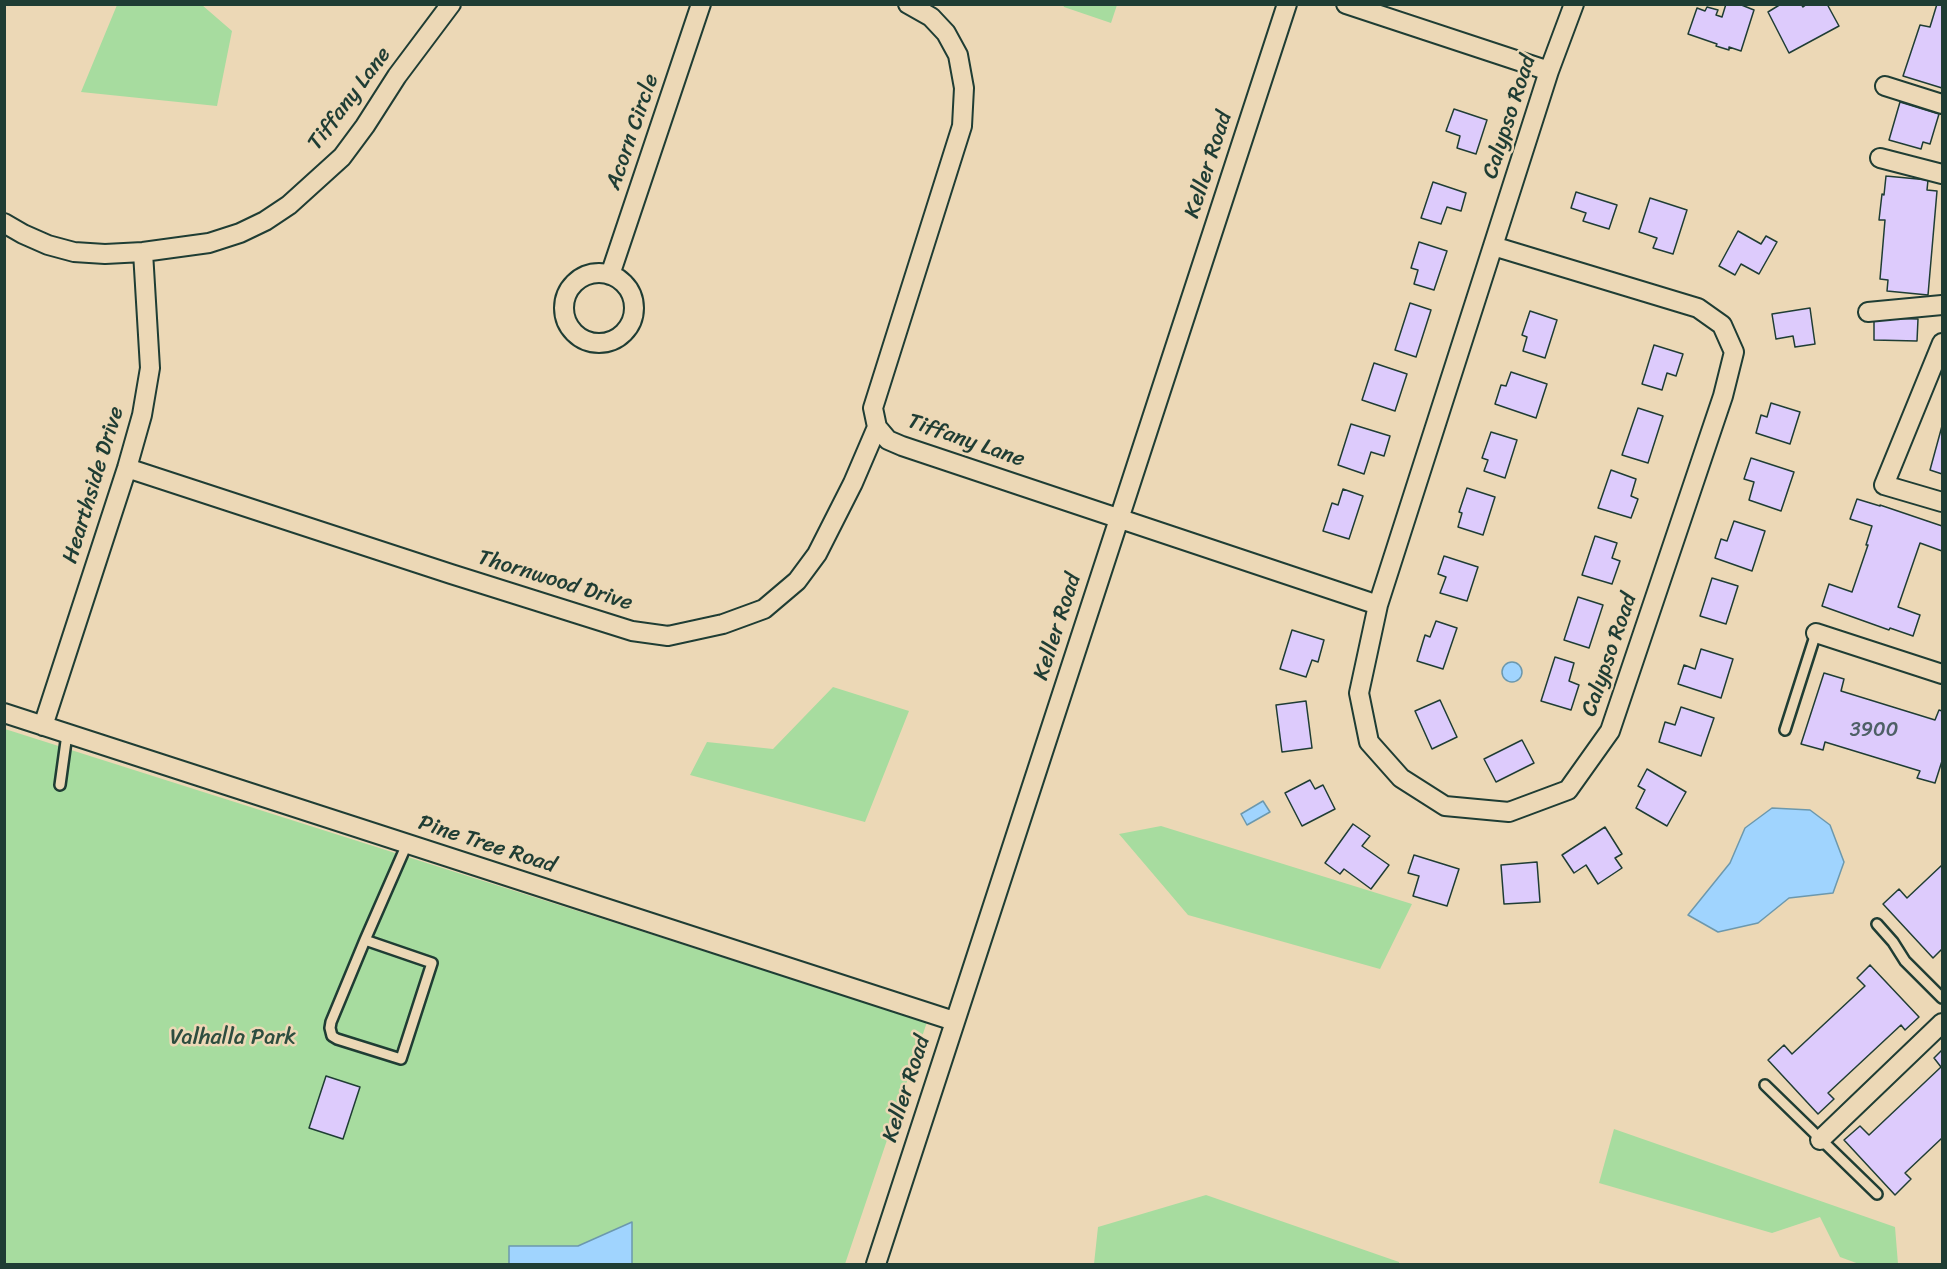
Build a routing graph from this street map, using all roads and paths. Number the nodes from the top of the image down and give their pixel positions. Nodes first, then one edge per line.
1 (451, 4) edge
2 (701, 4) edge
3 (908, 4) edge
4 (1287, 4) edge
5 (1346, 4) edge
6 (1574, 4) edge
7 (1549, 71) junction
8 (1885, 86) dead end
9 (1942, 104) edge
10 (1880, 158) dead end
11 (1942, 174) edge
12 (4, 223) edge
13 (1493, 246) junction
14 (143, 252) junction
15 (610, 275) dead end
16 (1942, 305) edge
17 (1868, 312) dead end
18 (1942, 343) edge
19 (877, 427) junction
20 (127, 468) junction
21 (1942, 502) edge
22 (1118, 518) junction
23 (1378, 605) junction
24 (1816, 633) joint
25 (1942, 674) edge
26 (4, 713) edge
27 (43, 726) junction
28 (1785, 730) dead end
29 (68, 734) junction
30 (60, 785) dead end
31 (407, 844) junction
32 (1877, 924) dead end
33 (364, 940) junction
34 (1942, 998) edge
35 (954, 1021) junction
36 (1942, 1023) edge
37 (1765, 1085) dead end
38 (1820, 1140) junction
39 (1877, 1194) dead end
40 (876, 1264) edge

1 - 14 street, Tiffany Lane
2 - 15 street, Acorn Circle
3 - 19 street, Tiffany Lane
4 - 22 street, Keller Road
5 - 7 street
6 - 7 street, Calypso Road
7 - 13 street, Calypso Road
8 - 9 street
10 - 11 street
12 - 14 street, Tiffany Lane
13 - 23 street, Calypso Road
13 - 23 street, Calypso Road
14 - 20 street, Hearthside Drive
16 - 17 street
18 - 21 street
19 - 20 street, Thornwood Drive
19 - 22 street, Tiffany Lane
20 - 27 street, Hearthside Drive
22 - 23 street, Tiffany Lane
22 - 35 street, Keller Road
24 - 25 street
24 - 28 lane
26 - 27 street, Pine Tree Road
27 - 29 street, Pine Tree Road
29 - 30 lane
29 - 31 street, Pine Tree Road
31 - 33 lane
31 - 35 street, Pine Tree Road
32 - 34 lane
33 - 33 lane
35 - 40 street, Keller Road
36 - 38 street
37 - 38 lane
38 - 39 lane

